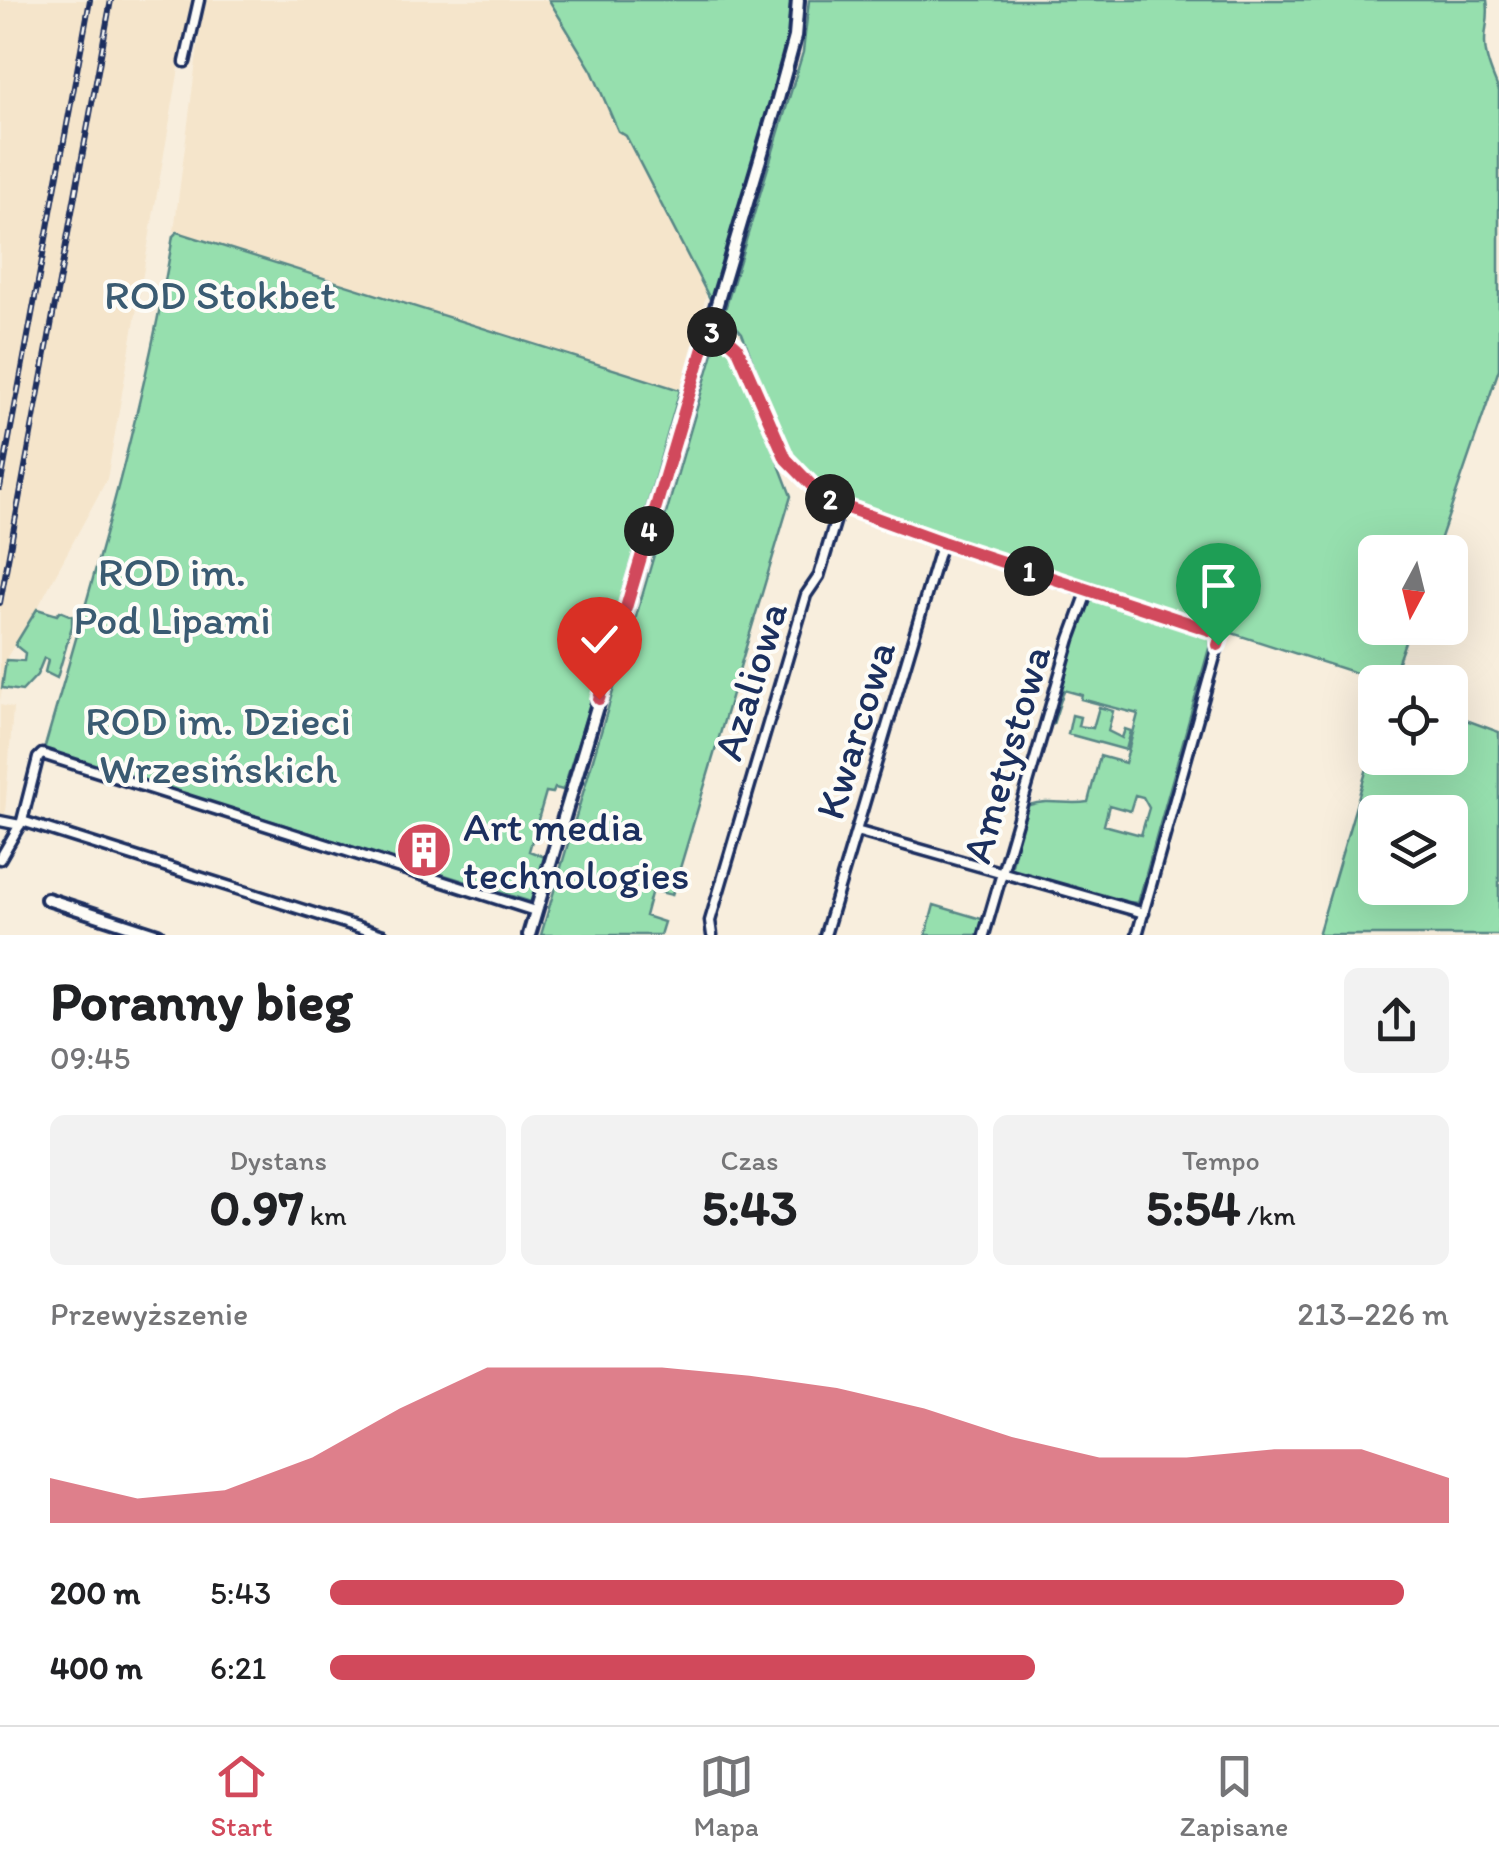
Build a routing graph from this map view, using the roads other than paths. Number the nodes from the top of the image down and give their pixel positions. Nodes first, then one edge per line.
1 (199, 0) edge
2 (798, 0) edge
3 (185, 62) dead end
4 (708, 331) junction
5 (840, 505) junction
6 (942, 542) junction
7 (1088, 590) junction
8 (0, 820) edge
9 (21, 823) junction
10 (856, 830) junction
11 (0, 859) edge
12 (1003, 874) junction
13 (47, 900) dead end
14 (536, 911) junction
15 (1144, 912) junction
16 (158, 935) edge
17 (383, 935) edge
18 (528, 935) edge
19 (712, 935) edge
20 (825, 935) edge
21 (984, 935) edge
22 (1138, 935) edge

1 - 3 street
2 - 4 street
4 - 5 street
4 - 14 street
5 - 6 street
5 - 19 street, Azaliowa
6 - 7 street
6 - 10 street, Kwarcowa
7 - 12 street, Ametystowa
7 - 15 street
8 - 9 street
9 - 11 street
9 - 14 street
9 - 17 street
10 - 12 street
10 - 20 street, Kwarcowa
12 - 15 street
12 - 21 street, Ametystowa
13 - 16 street
14 - 18 street
15 - 22 street

